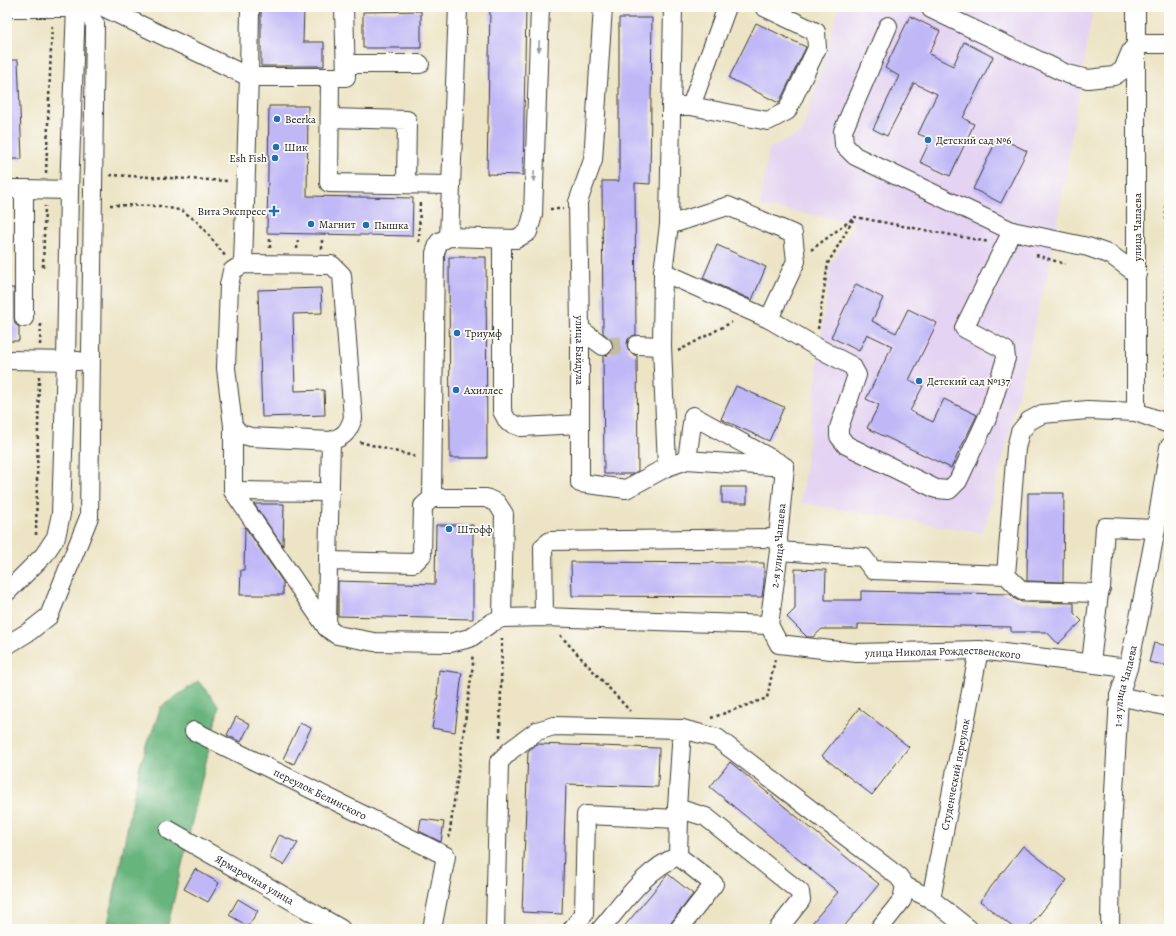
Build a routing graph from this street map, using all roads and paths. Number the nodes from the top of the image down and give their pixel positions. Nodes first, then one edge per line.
1 (76, 7) edge
2 (104, 7) edge
3 (250, 7) edge
4 (344, 7) edge
5 (458, 7) edge
6 (540, 7) edge
7 (603, 7) edge
8 (673, 7) edge
9 (727, 7) edge
10 (764, 7) edge
11 (1136, 7) edge
12 (7, 8) edge
13 (52, 8) junction
14 (931, 9) dead end
15 (888, 26) dead end
16 (1137, 44) junction
17 (1169, 44) edge
18 (346, 64) junction
19 (420, 64) dead end
20 (249, 77) junction
21 (330, 77) junction
22 (672, 106) junction
23 (691, 106) junction
24 (330, 118) junction
25 (1169, 123) edge
26 (94, 174) junction
27 (246, 182) junction
28 (451, 185) junction
29 (16, 189) edge
30 (46, 189) junction
31 (413, 189) junction
32 (70, 190) junction
33 (93, 205) junction
34 (855, 217) junction
35 (670, 225) junction
36 (449, 237) junction
37 (1009, 238) junction
38 (502, 239) junction
39 (419, 242) dead end
40 (796, 261) junction
41 (240, 266) junction
42 (43, 267) dead end
43 (663, 272) junction
44 (1137, 274) junction
45 (751, 311) junction
46 (768, 319) junction
47 (32, 320) joint
48 (580, 329) junction
49 (603, 346) tunnel mouth
50 (637, 346) tunnel mouth
51 (815, 346) junction
52 (662, 348) junction
53 (7, 360) edge
54 (39, 360) junction
55 (66, 361) junction
56 (92, 361) junction
57 (1136, 412) junction
58 (1167, 423) edge
59 (580, 424) junction
60 (233, 426) junction
61 (336, 439) junction
62 (1169, 447) edge
63 (687, 460) junction
64 (432, 461) junction
65 (785, 466) junction
66 (667, 467) junction
67 (233, 491) junction
68 (330, 492) junction
69 (432, 498) junction
70 (1156, 529) junction
71 (779, 545) junction
72 (328, 561) junction
73 (36, 564) junction
74 (1006, 575) junction
75 (7, 592) edge
76 (1099, 593) junction
77 (544, 617) junction
78 (502, 618) junction
79 (769, 625) junction
80 (327, 628) junction
81 (470, 638) junction
82 (779, 644) junction
83 (7, 645) edge
84 (979, 650) junction
85 (1091, 663) junction
86 (1128, 668) junction
87 (1119, 696) junction
88 (1169, 707) edge
89 (710, 718) dead end
90 (647, 729) junction
91 (682, 729) junction
92 (194, 731) dead end
93 (499, 762) junction
94 (678, 813) junction
95 (169, 830) dead end
96 (446, 856) junction
97 (678, 856) junction
98 (905, 886) junction
99 (931, 899) junction
100 (341, 929) edge
101 (432, 929) edge
102 (495, 929) edge
103 (572, 929) edge
104 (601, 929) edge
105 (679, 929) edge
106 (778, 929) edge
107 (879, 929) edge
108 (969, 929) edge
109 (1110, 929) edge

1 - 13 street
1 - 26 street
1 - 32 street
2 - 20 street
3 - 20 street
4 - 18 street
5 - 28 street
6 -> 38 street
7 - 48 street, улица Байдула
8 - 22 street
9 - 23 street
10 - 23 street
11 - 16 street, улица Чапаева
12 - 13 street
13 - 30 path
14 - 16 street
15 - 37 street
16 - 17 street
16 - 44 street, улица Чапаева
18 - 19 street
18 - 21 street
20 - 21 street
20 - 27 street
21 - 24 street
22 - 23 street
22 - 35 street
24 - 31 street
24 - 31 street
25 - 58 path
26 - 27 path
26 - 33 street
27 - 41 street
28 - 31 street
28 - 36 street
29 - 30 street
29 - 47 street
30 - 32 street
30 - 42 path
31 - 39 path
32 - 55 street
33 - 41 path
33 - 56 street
34 - 37 path
34 - 40 path
34 - 51 path
35 - 40 street
35 - 43 street
36 - 38 street
36 - 64 street
37 - 44 street
37 - 51 street
38 - 59 street
40 - 46 street
41 - 60 street
41 - 61 street
43 - 45 street
43 - 52 street
44 - 57 street, улица Чапаева
45 - 46 street
45 - 52 path
46 - 51 street
47 - 54 path
48 - 49 street
48 - 59 street, улица Байдула
50 - 52 street
52 - 66 street
53 - 54 street
54 - 55 street
54 - 73 path
55 - 56 street
55 - 73 street
56 - 83 street
57 - 58 street
57 - 74 street
59 - 66 street, улица Байдула
60 - 61 street
60 - 67 street
61 - 64 path
61 - 68 street
62 - 70 street, 1-я улица Чапаева
63 - 65 street, улица Байдула
63 - 65 street
63 - 66 street, улица Байдула
64 - 69 street
65 - 71 street, 2-я улица Чапаева
67 - 68 street
67 - 80 street
68 - 72 street
69 - 72 street
69 - 78 street
70 - 76 street
70 - 86 street, 1-я улица Чапаева
71 - 74 street
71 - 77 street
71 - 79 street, 2-я улица Чапаева
72 - 80 street
73 - 75 street
74 - 76 street
76 - 85 street
77 - 78 street
77 - 79 street
77 - 90 path
78 - 81 street
78 - 93 path
79 - 82 street
80 - 81 street
81 - 96 path
82 - 84 street, улица Николая Рождественского
82 - 89 path
84 - 85 street, улица Николая Рождественского
84 - 99 street, Студенческий переулок
85 - 86 street, улица Николая Рождественского
86 - 87 street, 1-я улица Чапаева
87 - 88 street
87 - 109 street, 1-я улица Чапаева
90 - 91 street
90 - 93 street
91 - 94 street
91 - 98 street
92 - 96 street, переулок Белинского
93 - 102 street
94 - 97 street
94 - 103 street
94 - 106 street
95 - 100 street, Ярмарочная улица
96 - 101 street
97 - 104 street
97 - 105 street
98 - 99 street
98 - 107 street
99 - 108 street

